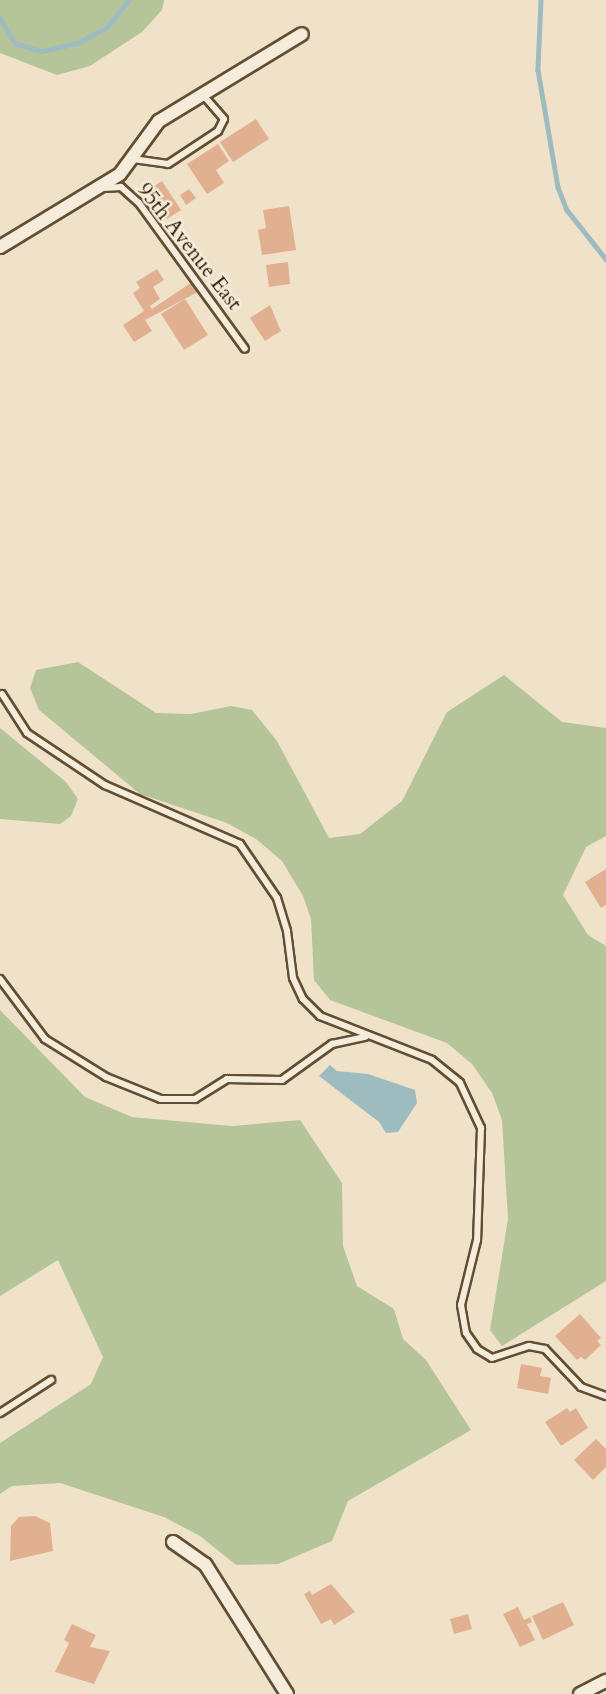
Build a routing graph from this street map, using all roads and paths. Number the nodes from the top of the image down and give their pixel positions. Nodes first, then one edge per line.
1 (302, 34) dead end
2 (202, 95) junction
3 (133, 159) junction
4 (97, 190) junction
5 (0, 247) edge
6 (245, 348) dead end
7 (2, 694) dead end
8 (0, 979) edge
9 (368, 1036) junction
10 (51, 1380) dead end
11 (606, 1396) edge
12 (0, 1413) edge
13 (173, 1542) dead end
14 (606, 1681) edge
15 (286, 1694) edge
16 (580, 1694) edge

1 - 2 street
2 - 3 street
2 - 3 lane
3 - 4 street
4 - 5 street
4 - 6 lane, 95th Avenue East
7 - 9 lane
8 - 9 lane
9 - 11 lane
10 - 12 lane
13 - 15 street
14 - 16 street

